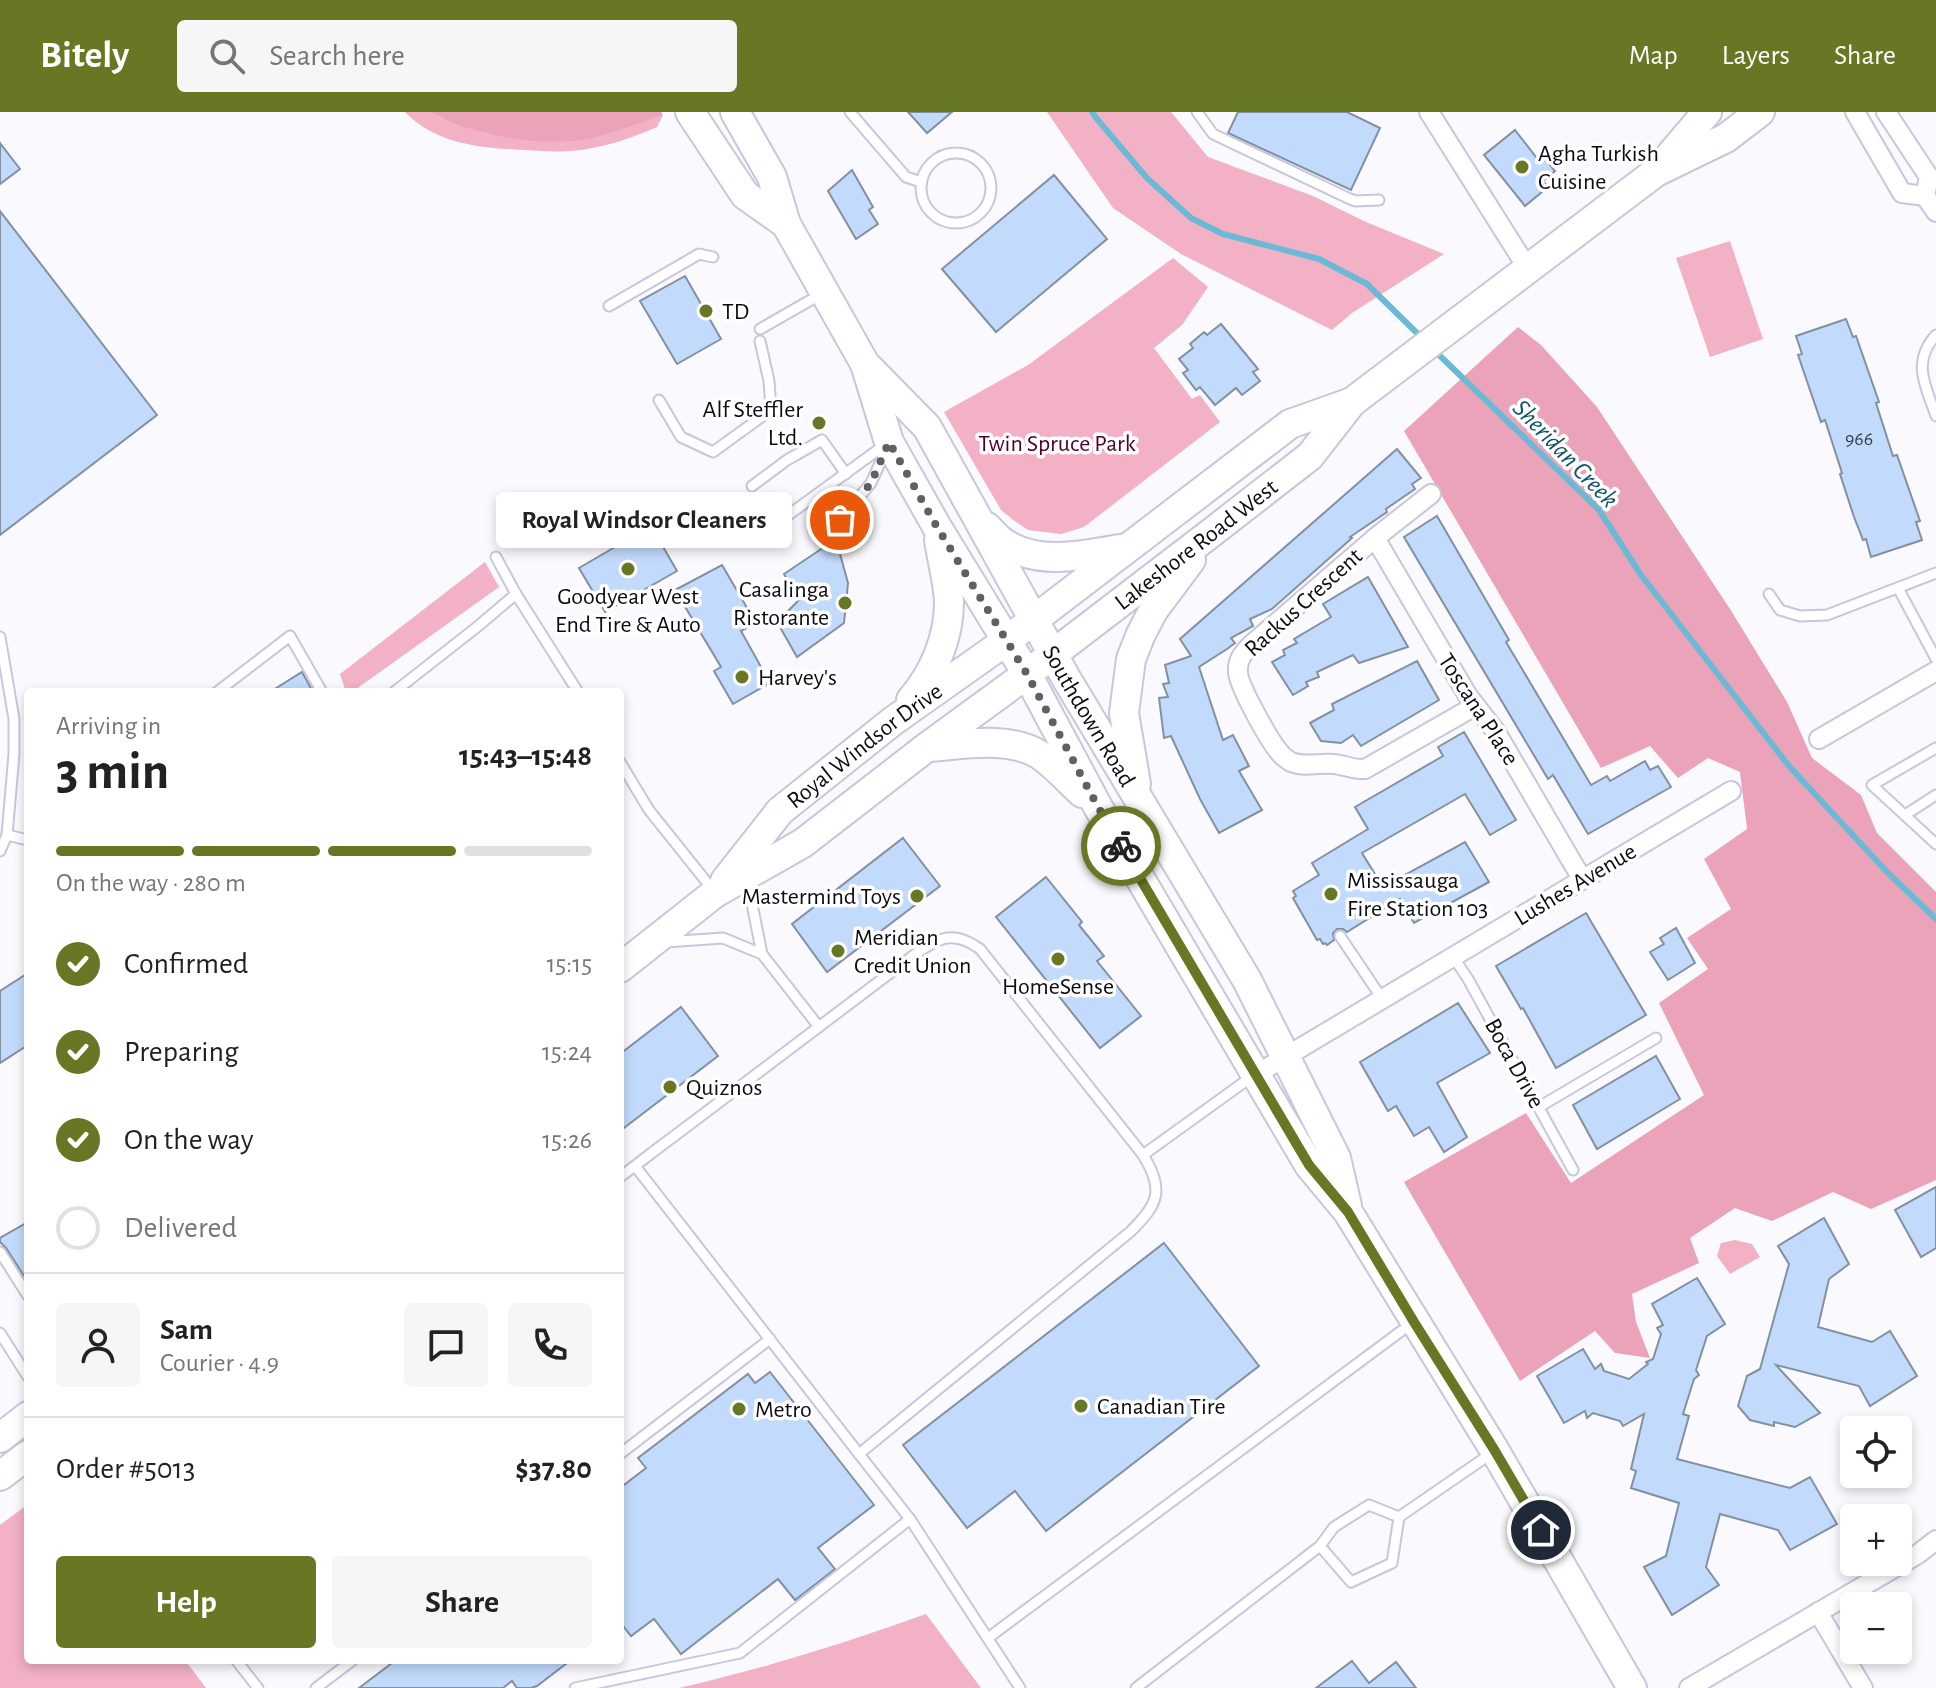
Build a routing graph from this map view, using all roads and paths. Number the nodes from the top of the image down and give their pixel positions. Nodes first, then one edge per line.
1 (690, 112) edge
2 (735, 112) edge
3 (850, 112) edge
4 (1197, 112) edge
5 (1429, 112) edge
6 (1707, 112) edge
7 (1760, 112) edge
8 (1855, 112) edge
9 (1886, 112) edge
10 (1656, 172) junction
11 (921, 182) junction
12 (1925, 196) junction
13 (1379, 200) dead end
14 (1936, 212) edge
15 (786, 224) junction
16 (713, 257) dead end
17 (1528, 269) junction
18 (824, 292) junction
19 (609, 306) dead end
20 (760, 329) dead end
21 (1936, 335) edge
22 (760, 341) dead end
23 (865, 364) junction
24 (659, 400) dead end
25 (1352, 402) junction
26 (1936, 416) edge
27 (889, 442) junction
28 (846, 474) junction
29 (752, 486) dead end
30 (1431, 494) dead end
31 (978, 518) junction
32 (840, 520) dead end
33 (937, 527) junction
34 (765, 532) dead end
35 (1211, 533) junction
36 (1375, 538) junction
37 (1129, 547) junction
38 (496, 557) dead end
39 (1936, 573) edge
40 (1898, 588) junction
41 (516, 594) junction
42 (1769, 594) dead end
43 (1034, 619) junction
44 (0, 637) edge
45 (1006, 641) junction
46 (1053, 654) junction
47 (1936, 659) edge
48 (1936, 671) edge
49 (1027, 674) junction
50 (222, 688) edge
51 (320, 688) edge
52 (399, 688) edge
53 (575, 688) edge
54 (1475, 706) junction
55 (893, 721) junction
56 (1819, 739) dead end
57 (927, 747) junction
58 (1936, 748) edge
59 (624, 769) edge
60 (1731, 791) dead end
61 (1936, 795) edge
62 (1139, 800) junction
63 (1098, 807) junction
64 (1905, 815) junction
65 (7, 835) junction
66 (24, 839) edge
67 (1934, 839) edge
68 (0, 851) edge
69 (754, 871) junction
70 (1582, 879) junction
71 (715, 893) junction
72 (1340, 936) dead end
73 (650, 944) junction
74 (762, 954) junction
75 (1454, 958) junction
76 (624, 965) edge
77 (1383, 1000) junction
78 (819, 1027) junction
79 (1656, 1038) dead end
80 (1286, 1057) junction
81 (1255, 1075) junction
82 (1539, 1107) junction
83 (1143, 1155) junction
84 (635, 1166) junction
85 (1573, 1170) dead end
86 (624, 1174) edge
87 (1348, 1212) junction
88 (0, 1252) edge
89 (24, 1290) edge
90 (1414, 1322) junction
91 (0, 1333) edge
92 (770, 1339) junction
93 (24, 1371) edge
94 (24, 1419) edge
95 (0, 1438) edge
96 (624, 1451) edge
97 (1495, 1451) junction
98 (859, 1454) junction
99 (24, 1458) edge
100 (0, 1476) edge
101 (1399, 1517) junction
102 (910, 1519) junction
103 (1936, 1540) edge
104 (1320, 1546) junction
105 (1818, 1612) junction
106 (988, 1638) junction
107 (239, 1664) edge
108 (348, 1664) edge
109 (258, 1688) edge
110 (316, 1688) edge
111 (575, 1688) edge
112 (1020, 1688) edge
113 (1136, 1688) edge
114 (1632, 1688) edge
115 (1689, 1688) edge
116 (1863, 1688) edge

1 - 15 main road, Southdown Road
2 - 15 main road, Southdown Road
3 - 11 lane
4 - 13 lane
5 - 17 street
6 - 10 main road, Lakeshore Road West
7 - 10 main road, Lakeshore Road West
8 - 12 street
9 - 12 street
10 - 17 main road, Lakeshore Road West
11 - 11 lane
12 - 14 street
15 - 18 main road, Southdown Road
16 - 19 lane
17 - 25 main road, Lakeshore Road West
18 - 20 lane
18 - 23 main road, Southdown Road
21 - 26 lane
22 - 24 lane
23 - 27 main road, Southdown Road
23 - 31 main road, Southdown Road
25 - 35 main road, Lakeshore Road West
25 - 37 main road, Lakeshore Road West
27 - 28 lane
27 - 32 lane
27 - 33 main road, Southdown Road
28 - 29 lane
28 - 34 lane
30 - 36 street, Rackus Crescent
31 - 37 main road
31 - 43 main road, Southdown Road
33 - 45 main road, Southdown Road
33 - 55 main road
35 - 46 main road, Lakeshore Road West
35 - 62 main road
36 - 54 street, Toscana Place
36 - 54 street, Rackus Crescent
37 - 43 main road, Lakeshore Road West
38 - 41 lane
39 - 40 lane
40 - 42 lane
40 - 47 lane
41 - 52 lane
41 - 53 lane
43 - 45 main road, Royal Windsor Drive
43 - 46 main road, Southdown Road
44 - 65 lane
45 - 49 main road, Southdown Road
45 - 55 main road, Royal Windsor Drive
46 - 49 main road, Lakeshore Road West
46 - 62 main road, Southdown Road
48 - 56 street
49 - 57 main road, Royal Windsor Drive
49 - 63 main road, Southdown Road
50 - 51 lane
54 - 70 street, Toscana Place
55 - 71 main road, Royal Windsor Drive
57 - 63 main road
57 - 69 main road, Royal Windsor Drive
58 - 64 lane
59 - 71 lane
60 - 70 street, Lushes Avenue
61 - 64 lane
62 - 80 main road, Southdown Road
63 - 81 main road, Southdown Road
64 - 67 lane
65 - 66 lane
65 - 68 lane
69 - 71 main road, Royal Windsor Drive
69 - 74 lane
70 - 75 street, Lushes Avenue
71 - 73 main road, Royal Windsor Drive
72 - 77 lane
73 - 74 lane
73 - 76 main road, Royal Windsor Drive
74 - 78 lane
75 - 77 street, Lushes Avenue
75 - 82 lane, Boca Drive
77 - 80 street, Lushes Avenue
78 - 83 lane
78 - 84 lane
79 - 82 lane
80 - 81 street, Lushes Avenue
80 - 87 main road, Southdown Road
81 - 83 lane
81 - 87 main road, Southdown Road
82 - 85 lane, Boca Drive
83 - 98 lane
84 - 86 lane
84 - 92 lane
87 - 90 main road, Southdown Road
88 - 89 lane
90 - 97 main road, Southdown Road
90 - 106 lane
91 - 93 lane
92 - 96 lane
92 - 98 lane
94 - 95 main road
97 - 101 lane
97 - 114 main road, Southdown Road
98 - 102 lane
99 - 100 main road
101 - 104 lane
101 - 104 lane
102 - 106 lane
102 - 111 lane
103 - 105 street
104 - 113 lane
105 - 115 street
105 - 116 street
106 - 112 lane
107 - 109 lane
108 - 110 lane

